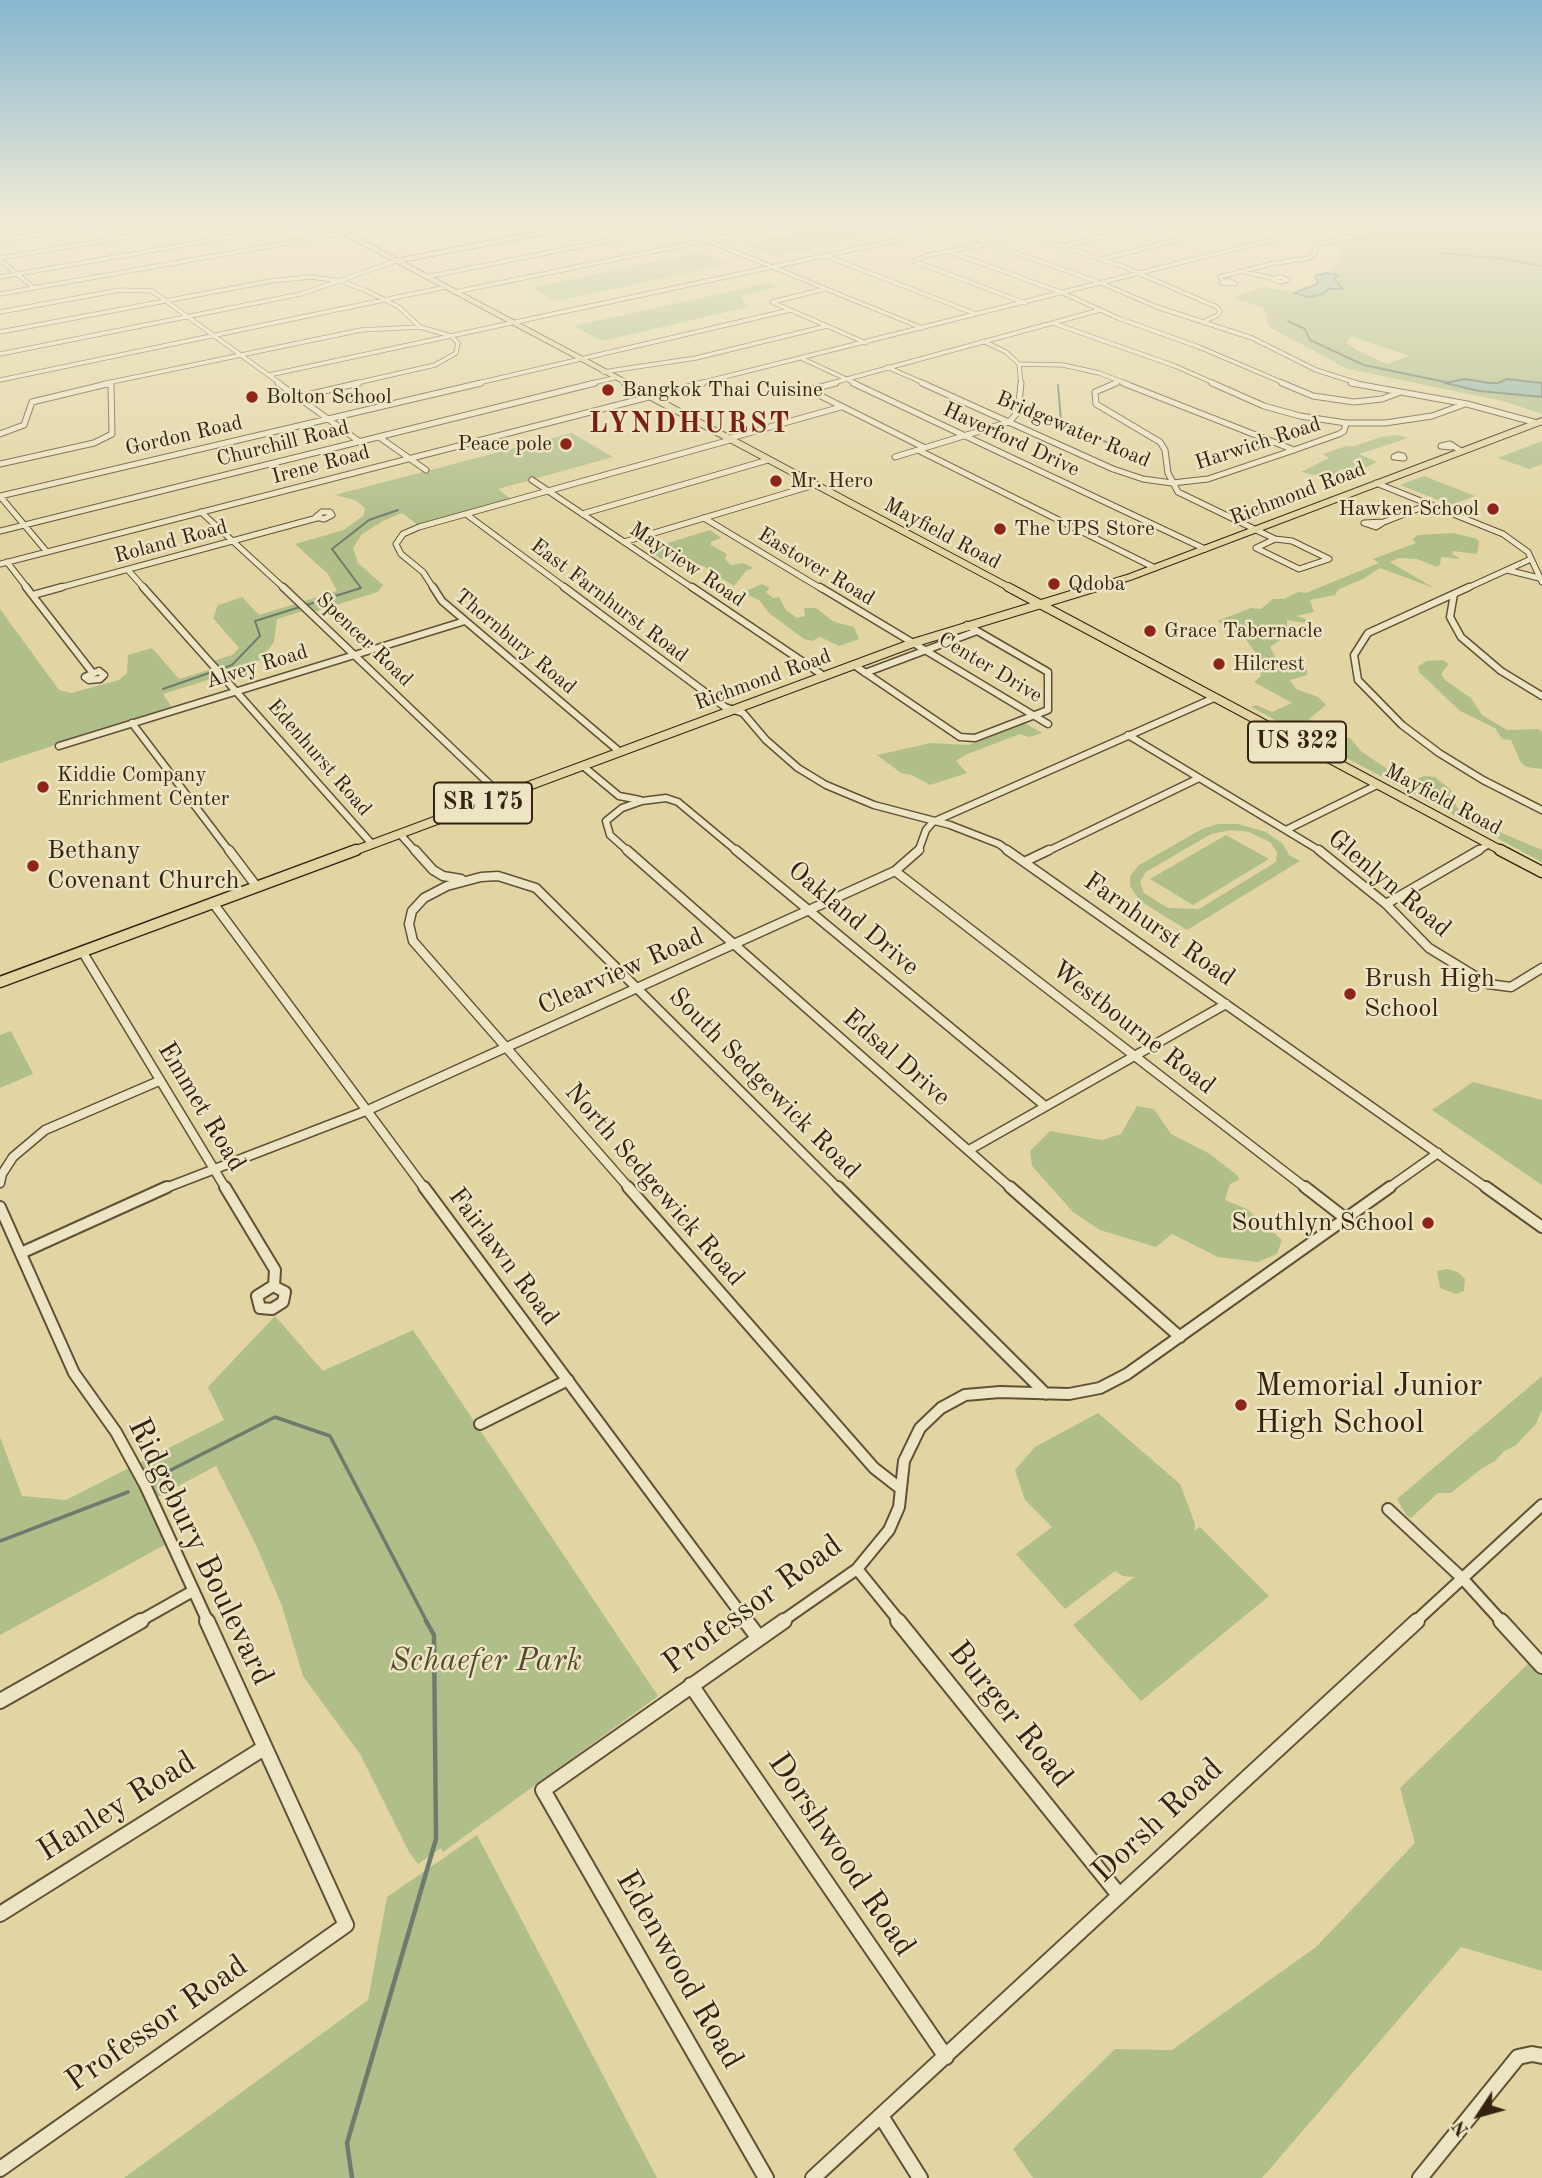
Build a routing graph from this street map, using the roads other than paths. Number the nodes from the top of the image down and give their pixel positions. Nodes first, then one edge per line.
1 (34, 326) edge
2 (145, 326) edge
3 (200, 326) edge
4 (260, 326) edge
5 (505, 326) edge
6 (517, 326) edge
7 (723, 326) edge
8 (827, 326) joint
9 (916, 326) edge
10 (931, 326) edge
11 (1043, 326) edge
12 (1060, 326) edge
13 (1142, 326) edge
14 (1218, 326) edge
15 (420, 327) joint
16 (922, 328) junction
17 (0, 332) edge
18 (214, 335) junction
19 (451, 336) junction
20 (983, 341) junction
21 (866, 343) junction
22 (0, 355) edge
23 (242, 355) junction
24 (579, 359) junction
25 (803, 359) junction
26 (1019, 364) junction
27 (887, 367) junction
28 (603, 372) junction
29 (270, 375) junction
30 (614, 378) junction
31 (843, 379) junction
32 (0, 380) edge
33 (1120, 381) junction
34 (111, 383) junction
35 (1399, 393) junction
36 (298, 397) junction
37 (649, 397) junction
38 (1467, 404) junction
39 (841, 407) junction
40 (329, 418) junction
41 (1009, 422) junction
42 (1539, 422) edge
43 (1346, 423) junction
44 (0, 434) edge
45 (965, 436) junction
46 (379, 437) junction
47 (729, 439) junction
48 (360, 442) junction
49 (1451, 447) dead end
50 (925, 448) junction
51 (918, 450) junction
52 (1294, 450) junction
53 (1461, 451) junction
54 (895, 457) dead end
55 (410, 458) junction
56 (768, 460) junction
57 (0, 464) edge
58 (426, 470) dead end
59 (532, 480) dead end
60 (1172, 483) junction
61 (1376, 483) junction
62 (814, 485) junction
63 (548, 491) junction
64 (0, 496) edge
65 (1430, 505) junction
66 (201, 512) junction
67 (466, 514) junction
68 (582, 514) junction
69 (317, 518) dead end
70 (704, 518) junction
71 (1384, 522) dead end
72 (24, 525) junction
73 (1257, 529) junction
74 (0, 531) edge
75 (1284, 538) junction
76 (1275, 539) junction
77 (235, 541) junction
78 (624, 542) junction
79 (1205, 549) junction
80 (47, 552) junction
81 (1531, 559) junction
82 (3, 563) edge
83 (1155, 568) junction
84 (128, 570) junction
85 (1505, 570) junction
86 (1541, 580) edge
87 (33, 594) junction
88 (1454, 594) junction
89 (1038, 604) junction
90 (465, 621) junction
91 (967, 625) junction
92 (978, 631) junction
93 (913, 643) junction
94 (925, 649) junction
95 (354, 655) junction
96 (854, 665) junction
97 (92, 672) dead end
98 (865, 673) junction
99 (824, 676) junction
100 (237, 691) junction
101 (1542, 696) edge
102 (1214, 698) junction
103 (734, 710) junction
104 (1034, 715) junction
105 (132, 723) junction
106 (1048, 724) dead end
107 (1128, 735) junction
108 (59, 746) dead end
109 (620, 752) junction
110 (583, 766) junction
111 (1199, 778) junction
112 (1377, 785) junction
113 (502, 796) junction
114 (619, 796) junction
115 (642, 800) junction
116 (618, 810) junction
117 (1542, 810) edge
118 (933, 822) junction
119 (1286, 830) junction
120 (400, 834) junction
121 (372, 844) junction
122 (1489, 844) junction
123 (1026, 861) junction
124 (433, 870) junction
125 (895, 871) junction
126 (1542, 872) edge
127 (470, 879) junction
128 (257, 887) junction
129 (426, 896) junction
130 (213, 903) junction
131 (1387, 904) junction
132 (809, 909) junction
133 (735, 943) junction
134 (82, 951) junction
135 (1542, 968) edge
136 (0, 982) edge
137 (637, 988) junction
138 (1226, 1004) junction
139 (506, 1047) junction
140 (1133, 1054) junction
141 (159, 1080) junction
142 (1045, 1106) junction
143 (368, 1110) junction
144 (969, 1150) junction
145 (1438, 1153) junction
146 (214, 1169) junction
147 (0, 1183) edge
148 (0, 1207) edge
149 (1345, 1218) junction
150 (1542, 1227) edge
151 (21, 1253) junction
152 (274, 1286) dead end
153 (1180, 1337) junction
154 (568, 1380) junction
155 (1046, 1394) junction
156 (480, 1424) dead end
157 (901, 1489) junction
158 (1542, 1505) edge
159 (1388, 1509) dead end
160 (857, 1569) junction
161 (1463, 1579) junction
162 (192, 1591) junction
163 (758, 1637) junction
164 (1542, 1667) edge
165 (691, 1685) junction
166 (0, 1702) edge
167 (264, 1748) junction
168 (543, 1790) joint
169 (1119, 1895) junction
170 (0, 1914) edge
171 (346, 1925) joint
172 (1542, 2056) edge
173 (946, 2057) junction
174 (881, 2116) junction
175 (0, 2169) edge
176 (766, 2178) edge
177 (813, 2178) edge
178 (920, 2178) edge
179 (1420, 2178) edge

1 - 17 street
2 - 22 street
3 - 18 street
4 - 18 street
5 - 19 street
6 - 24 main road, Mayfield Road / US 322
7 - 24 street, Gordon Road
8 - 21 street
8 - 28 street
9 - 16 street
10 - 16 street, Irene Road
11 - 20 street
12 - 43 street
13 - 35 street
14 - 35 street
15 - 19 street
15 - 23 street
16 - 21 street, Irene Road
18 - 23 street
18 - 32 street
19 - 29 street
19 - 36 street
20 - 26 street
20 - 27 street
21 - 25 street, Irene Road
23 - 29 street
23 - 34 street
24 - 28 main road, Mayfield Road / US 322
24 - 40 street, Gordon Road
25 - 31 street, Haverford Drive
25 - 37 street, Irene Road
26 - 33 street
26 - 41 street
27 - 31 street
27 - 41 street, Bridgewater Road
28 - 30 main road, Mayfield Road / US 322
29 - 36 street
30 - 37 main road, Mayfield Road / US 322
30 - 46 street, Churchill Road
31 - 39 street
31 - 45 street, Haverford Drive
33 - 52 street
33 - 60 street
34 - 44 street
34 - 57 street
35 - 38 street
36 - 40 street
37 - 47 main road, Mayfield Road / US 322
37 - 55 street, Irene Road
38 - 42 street
38 - 43 street
39 - 47 street
39 - 50 street
40 - 48 street
40 - 64 street, Gordon Road
41 - 45 street
41 - 60 street, Bridgewater Road
42 - 53 main road, Richmond Road / SR 175
43 - 52 street, Harwich Road
45 - 50 street
45 - 79 street, Haverford Drive
46 - 48 street, Churchill Road
46 - 55 street
47 - 56 main road, Mayfield Road / US 322
47 - 63 street
48 - 72 street, Churchill Road
49 - 53 street
50 - 51 street
51 - 54 street
51 - 83 street
52 - 60 street, Harwich Road
53 - 61 main road, Richmond Road / SR 175
55 - 58 street
55 - 66 street, Irene Road
56 - 62 main road, Mayfield Road / US 322
56 - 68 street
59 - 63 street, Mayview Road
60 - 73 street
61 - 65 street
61 - 73 main road, Richmond Road / SR 175
62 - 70 street
62 - 89 main road, Mayfield Road / US 322
63 - 67 street
63 - 68 street, Mayview Road
64 - 72 street
65 - 71 street
65 - 81 street
66 - 77 street, Spencer Road
66 - 80 street, Irene Road
67 - 90 street, Thornbury Road
67 - 103 street, East Farnhurst Road
68 - 78 street, Mayview Road
69 - 77 street, Roland Road
70 - 78 street
70 - 93 street, Eastover Road
72 - 74 street, Churchill Road
72 - 80 street
73 - 75 street
73 - 76 street
73 - 79 main road, Richmond Road / SR 175
75 - 76 street
75 - 76 street
77 - 84 street, Roland Road
77 - 95 street, Spencer Road
78 - 99 street, Mayview Road
79 - 83 main road, Richmond Road / SR 175
80 - 82 street, Irene Road
81 - 85 street
81 - 86 street
82 - 87 street
83 - 89 main road, Richmond Road / SR 175
84 - 87 street, Roland Road
84 - 100 street, Edenhurst Road
85 - 86 street
85 - 88 street
87 - 97 street
88 - 101 street
88 - 117 street
89 - 91 main road, Richmond Road / SR 175
89 - 102 main road, Mayfield Road / US 322
90 - 95 street, Alvey Road
90 - 109 street, Thornbury Road
91 - 92 street
91 - 93 main road, Richmond Road / SR 175
92 - 94 street
92 - 104 street
93 - 94 street, Center Drive
93 - 96 main road, Richmond Road / SR 175
94 - 98 street
94 - 104 street, Center Drive
95 - 100 street, Alvey Road
95 - 113 street, Spencer Road
96 - 98 street
96 - 99 main road, Richmond Road / SR 175
98 - 104 street
99 - 103 main road, Richmond Road / SR 175
100 - 105 street, Alvey Road
100 - 121 street, Edenhurst Road
102 - 107 street
102 - 112 main road, Mayfield Road / US 322
103 - 109 main road, Richmond Road / SR 175
103 - 118 street, Farnhurst Road
104 - 106 street, Center Drive
105 - 108 street, Alvey Road
105 - 128 street
107 - 111 street, Glenlyn Road
107 - 118 street
109 - 110 main road, Richmond Road / SR 175
110 - 113 main road, Richmond Road / SR 175
110 - 114 street
111 - 119 street, Glenlyn Road
111 - 123 street
112 - 119 street
112 - 122 main road, Mayfield Road / US 322
113 - 120 main road, Richmond Road / SR 175
114 - 115 street
114 - 116 street
115 - 116 street, Oakland Drive
115 - 132 street, Oakland Drive
116 - 133 street, Edsal Drive
118 - 123 street, Farnhurst Road
118 - 125 street, Clearview Road
119 - 131 street, Glenlyn Road
120 - 121 main road, Richmond Road / SR 175
120 - 124 street
121 - 128 main road, Richmond Road / SR 175
122 - 126 main road, Mayfield Road / US 322
122 - 131 street
123 - 138 street, Farnhurst Road
124 - 127 street
124 - 129 street, North Sedgewick Road
125 - 132 street, Clearview Road
125 - 140 street, Westbourne Road
127 - 129 street, South Sedgewick Road
127 - 137 street, South Sedgewick Road
128 - 130 main road, Richmond Road / SR 175
129 - 139 street, North Sedgewick Road
130 - 134 main road, Richmond Road / SR 175
130 - 143 street, Fairlawn Road
131 - 135 street, Glenlyn Road
132 - 133 street, Clearview Road
132 - 142 street, Oakland Drive
133 - 137 street, Clearview Road
133 - 144 street, Edsal Drive
134 - 136 main road, Richmond Road / SR 175
134 - 141 street, Emmet Road
137 - 139 street, Clearview Road
137 - 155 street, South Sedgewick Road
138 - 140 street
138 - 145 street, Farnhurst Road
139 - 143 street, Clearview Road
139 - 157 street, North Sedgewick Road
140 - 142 street
140 - 149 street, Westbourne Road
141 - 146 street, Emmet Road
141 - 147 street
142 - 144 street
143 - 146 street, Clearview Road
143 - 154 street, Fairlawn Road
144 - 153 street, Edsal Drive
145 - 149 street, Professor Road
145 - 150 street, Farnhurst Road
146 - 151 street, Clearview Road
146 - 152 street, Emmet Road
148 - 151 street, Ridgebury Boulevard
149 - 153 street, Professor Road
151 - 162 street, Ridgebury Boulevard
153 - 155 street, Professor Road
154 - 156 street
154 - 163 street, Fairlawn Road
155 - 157 street, Professor Road
157 - 160 street, Professor Road
158 - 161 street, Dorsh Road
159 - 161 street
160 - 163 street, Professor Road
160 - 169 street, Burger Road
161 - 164 street
161 - 169 street, Dorsh Road
162 - 166 street
162 - 167 street, Ridgebury Boulevard
163 - 165 street, Professor Road
165 - 168 street, Professor Road
165 - 173 street, Dorshwood Road
167 - 170 street, Hanley Road
167 - 171 street, Ridgebury Boulevard
168 - 176 street, Edenwood Road
169 - 173 street, Dorsh Road
171 - 175 street, Professor Road
172 - 179 street
173 - 174 street, Dorsh Road
174 - 177 street, Dorsh Road
174 - 178 street

